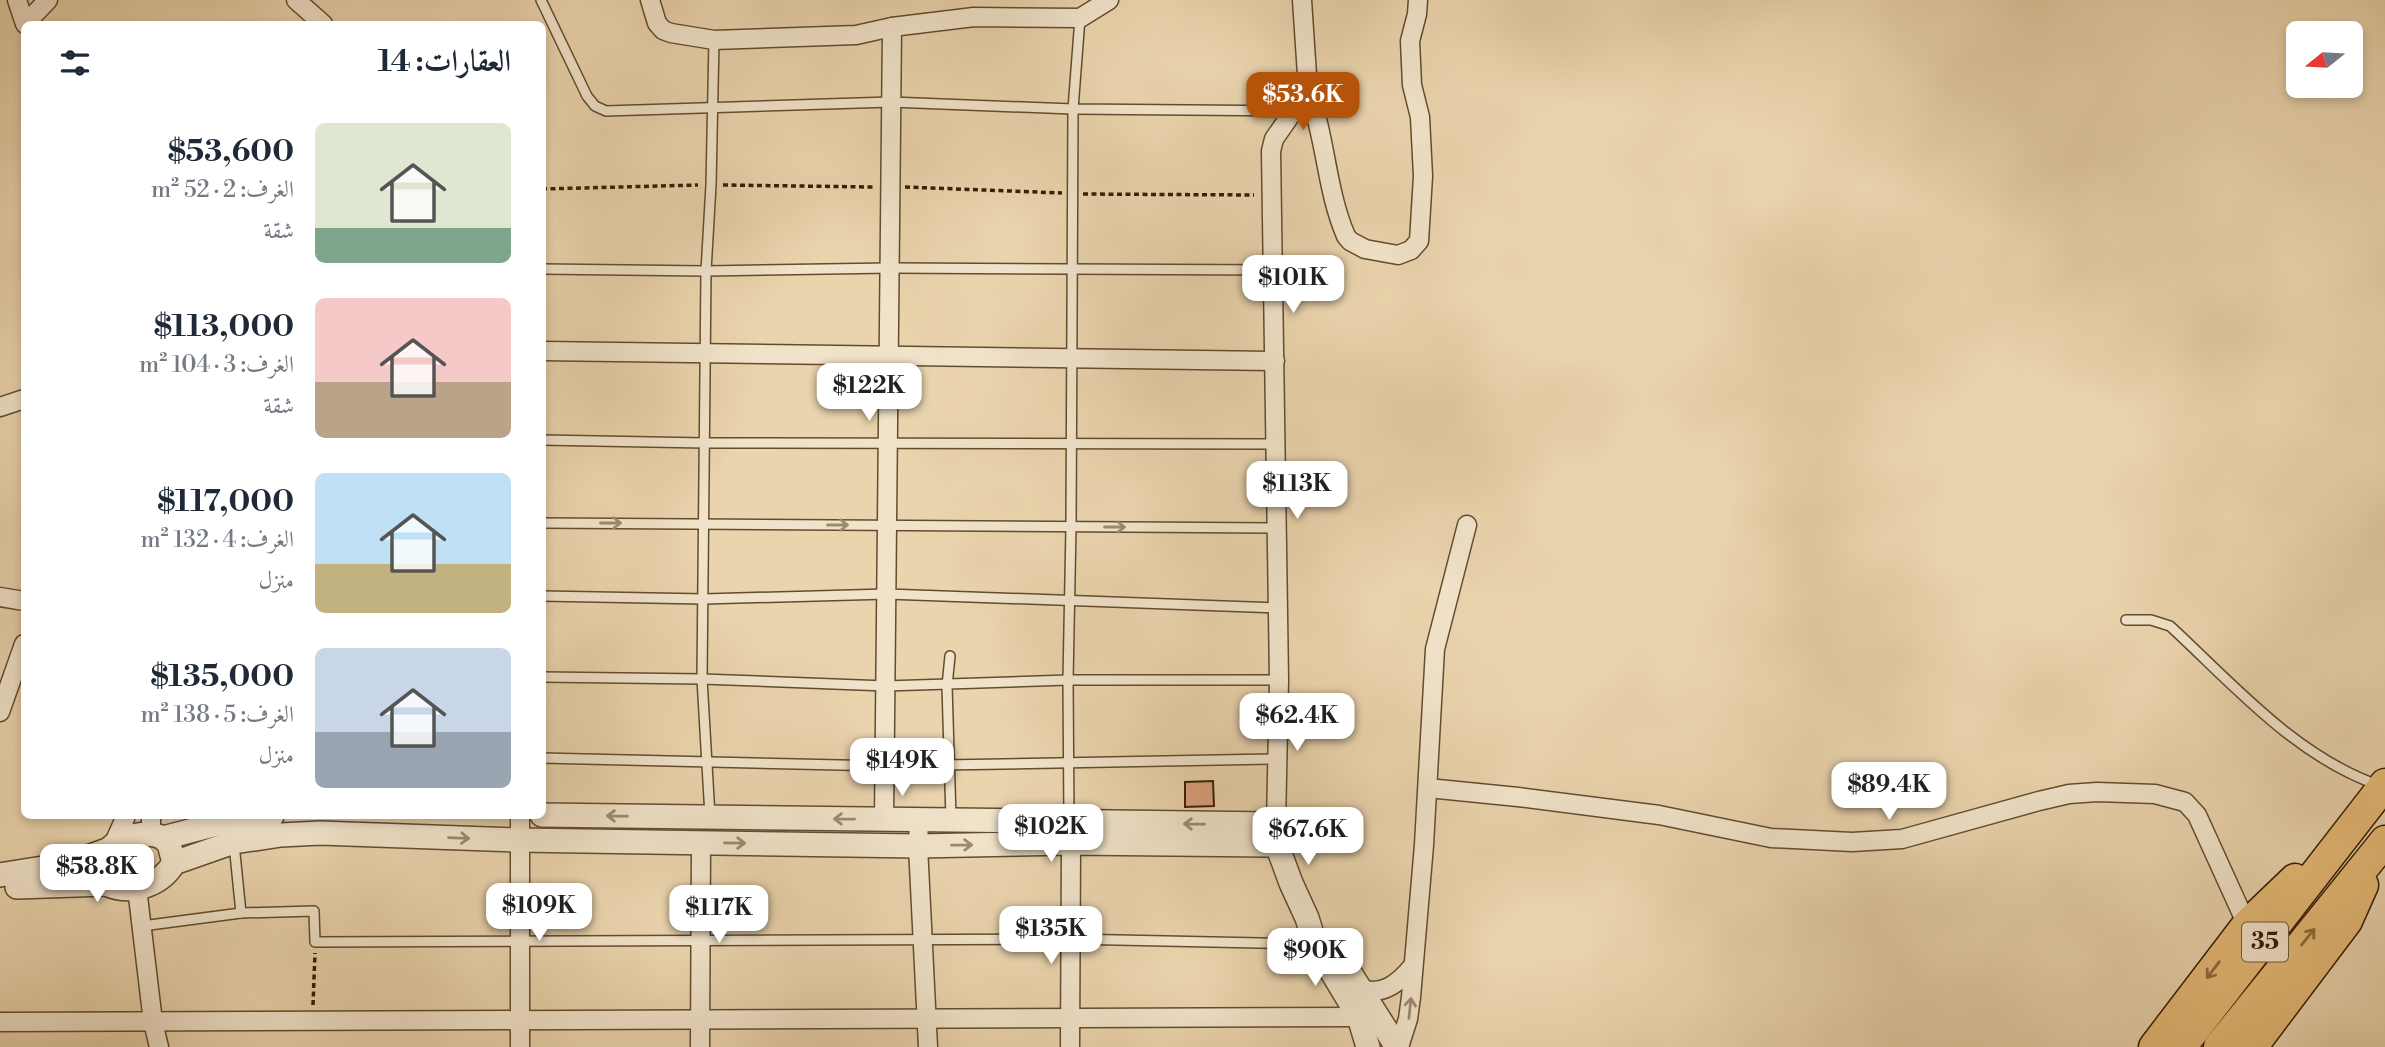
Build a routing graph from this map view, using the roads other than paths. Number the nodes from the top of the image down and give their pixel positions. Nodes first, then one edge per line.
1 (17, 0) edge
2 (48, 0) edge
3 (296, 0) edge
4 (541, 0) edge
5 (650, 0) edge
6 (1109, 0) edge
7 (1302, 0) edge
8 (1418, 0) edge
9 (1080, 18) junction
10 (24, 21) edge
11 (28, 21) edge
12 (320, 21) edge
13 (892, 27) junction
14 (713, 40) junction
15 (1308, 90) junction
16 (891, 102) junction
17 (711, 108) junction
18 (1073, 109) junction
19 (1295, 111) junction
20 (890, 268) junction
21 (546, 269) edge
22 (1073, 269) junction
23 (1273, 270) junction
24 (706, 271) junction
25 (546, 351) edge
26 (706, 353) junction
27 (889, 356) junction
28 (1073, 358) junction
29 (1275, 361) junction
30 (21, 399) edge
31 (0, 407) edge
32 (546, 440) edge
33 (705, 443) junction
34 (888, 444) junction
35 (1071, 444) junction
36 (1276, 444) junction
37 (546, 523) edge
38 (705, 524) junction
39 (888, 525) junction
40 (1467, 525) dead end
41 (1071, 527) junction
42 (1278, 528) junction
43 (887, 594) junction
44 (546, 596) edge
45 (0, 597) edge
46 (704, 599) junction
47 (21, 600) edge
48 (1070, 601) junction
49 (1278, 608) junction
50 (2126, 620) dead end
51 (21, 652) edge
52 (950, 656) dead end
53 (546, 677) edge
54 (702, 679) junction
55 (1068, 680) junction
56 (1279, 680) junction
57 (886, 686) junction
58 (947, 686) junction
59 (0, 712) edge
60 (546, 758) edge
61 (1278, 759) junction
62 (706, 763) junction
63 (1068, 763) junction
64 (948, 765) junction
65 (885, 766) junction
66 (2384, 786) edge
67 (1428, 788) junction
68 (546, 815) edge
69 (710, 817) junction
70 (124, 819) edge
71 (242, 819) edge
72 (520, 819) edge
73 (884, 820) junction
74 (919, 820) junction
75 (951, 821) junction
76 (155, 829) edge
77 (1070, 833) junction
78 (2345, 834) junction
79 (1276, 835) junction
80 (518, 840) junction
81 (233, 842) junction
82 (701, 843) junction
83 (919, 846) junction
84 (2381, 847) edge
85 (110, 848) junction
86 (174, 863) junction
87 (0, 875) edge
88 (106, 884) junction
89 (0, 888) edge
90 (137, 888) junction
91 (241, 913) junction
92 (1307, 918) junction
93 (2247, 925) junction
94 (142, 926) junction
95 (924, 939) junction
96 (1070, 939) junction
97 (520, 940) junction
98 (699, 940) junction
99 (1315, 944) junction
100 (1412, 967) junction
101 (1359, 988) junction
102 (1359, 1017) junction
103 (1070, 1018) junction
104 (927, 1019) junction
105 (520, 1020) junction
106 (700, 1020) junction
107 (0, 1022) edge
108 (153, 1022) junction
109 (159, 1047) edge
110 (520, 1047) edge
111 (700, 1047) edge
112 (928, 1047) edge
113 (1070, 1047) edge
114 (1368, 1047) edge
115 (1398, 1047) edge
116 (2154, 1047) edge
117 (2181, 1047) edge
118 (2219, 1047) edge
119 (2252, 1047) edge

1 - 10 street
2 - 11 street
3 - 12 street
4 - 17 lane
5 - 14 street
6 - 9 street
7 - 15 street
8 - 15 street
9 - 13 street
9 - 18 lane
13 - 14 street
13 - 16 street
14 - 17 lane
15 - 19 street
16 - 17 lane
16 - 18 lane
16 - 20 street
17 - 24 lane
18 - 19 lane
18 - 22 lane
19 - 23 street
20 - 22 lane
20 - 24 lane
20 - 27 street
21 - 24 lane
22 - 23 lane
22 - 28 lane
23 - 29 street
24 - 26 lane
25 - 26 street
26 - 27 street
26 - 33 lane
27 - 28 street
27 - 34 street
28 - 29 street
28 - 35 lane
29 - 36 street
30 - 31 street
32 - 33 lane
33 - 34 lane
33 - 38 lane
34 - 35 lane
34 - 39 street
35 - 36 lane
35 - 41 lane
36 - 42 street
37 -> 38 lane
38 -> 39 lane
38 - 46 lane
39 - 41 lane
39 - 43 street
40 - 67 street
41 -> 42 lane
41 - 48 lane
42 - 49 street
43 - 46 lane
43 - 48 lane
43 - 57 street
44 - 46 lane
45 - 47 street
46 - 54 lane
48 - 49 lane
48 - 55 lane
49 - 56 street
50 - 66 lane
51 - 59 street
52 - 58 lane
53 - 54 lane
54 - 57 lane
54 - 62 lane
55 - 56 lane
55 - 58 lane
55 - 63 lane
56 - 61 street
57 - 58 lane
57 - 65 street
58 - 64 lane
60 - 62 lane
61 - 63 lane
61 - 79 street
62 - 65 lane
62 - 69 lane
63 - 64 lane
63 - 77 lane
64 - 65 lane
64 - 75 lane
65 - 73 street
66 - 78 highway, 35
67 - 93 street
67 - 100 street
69 -> 68 street
73 -> 69 street
70 - 85 street
71 - 76 street
72 - 80 street
73 - 74 street
74 - 75 street
74 - 83 street
75 - 77 street
76 - 85 street
76 - 86 street
77 - 79 street
83 -> 77 street
77 - 96 street
78 - 93 highway
78 - 117 highway, 35
79 - 92 street
81 -> 80 street
80 - 82 street
80 - 97 street
81 - 86 street
81 - 91 lane
82 -> 83 street
82 - 98 street
83 - 95 street
118 -> 84 highway, 35
84 - 119 highway
85 - 87 street
85 - 88 street
86 - 90 street
88 - 89 street
88 - 90 street
90 - 94 street
91 - 94 lane
91 - 97 lane
92 - 99 street
92 - 101 street
93 -> 116 highway
94 - 108 street
95 - 96 lane
95 - 98 lane
95 - 104 street
96 - 99 lane
96 - 103 street
97 - 98 lane
97 - 105 street
98 - 106 street
99 - 102 street
100 - 101 street
115 -> 100 street
101 - 115 street
102 - 103 street
102 - 114 street
103 - 104 street
103 - 113 street
104 - 106 street
104 - 112 street
105 - 106 street
105 - 108 street
105 - 110 street
106 - 111 street
107 - 108 street
108 - 109 street

